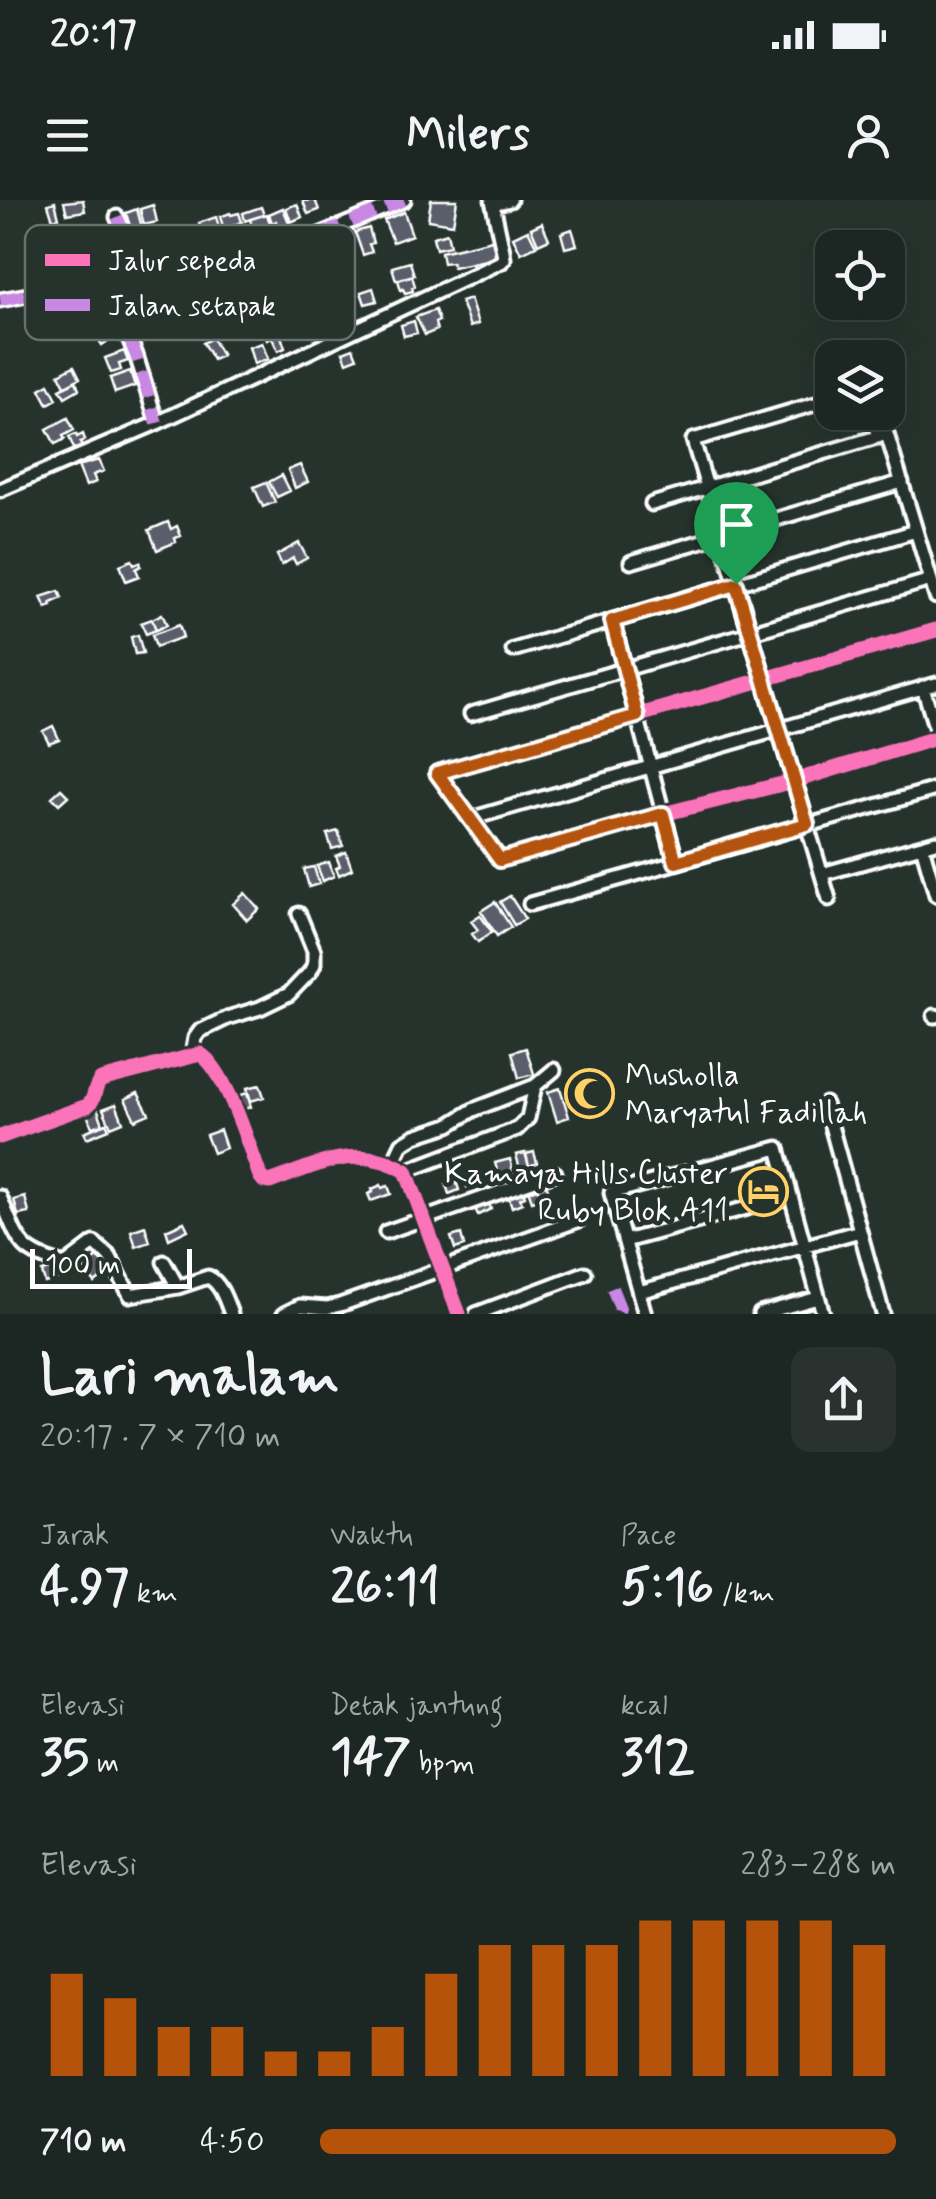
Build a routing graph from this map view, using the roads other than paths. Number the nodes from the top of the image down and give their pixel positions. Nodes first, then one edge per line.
1 (404, 200) edge
2 (510, 200) edge
3 (493, 202) edge
4 (117, 217) dead end
5 (121, 225) edge
6 (343, 225) edge
7 (25, 296) edge
8 (0, 300) edge
9 (355, 331) edge
10 (128, 340) edge
11 (335, 340) edge
12 (815, 404) edge
13 (157, 423) junction
14 (876, 430) edge
15 (878, 437) junction
16 (902, 482) junction
17 (707, 488) junction
18 (0, 490) edge
19 (652, 504) dead end
20 (916, 530) junction
21 (721, 536) junction
22 (631, 562) dead end
23 (931, 580) junction
24 (736, 584) junction
25 (936, 597) edge
26 (612, 621) junction
27 (936, 630) edge
28 (750, 633) junction
29 (514, 650) dead end
30 (625, 669) junction
31 (764, 679) junction
32 (930, 686) edge
33 (933, 711) edge
34 (470, 714) dead end
35 (637, 716) junction
36 (779, 729) junction
37 (936, 734) edge
38 (650, 767) junction
39 (794, 781) junction
40 (936, 790) edge
41 (663, 814) junction
42 (470, 819) junction
43 (807, 824) junction
44 (936, 842) edge
45 (922, 846) junction
46 (676, 862) junction
47 (822, 874) junction
48 (936, 895) edge
49 (829, 899) dead end
50 (530, 904) dead end
51 (299, 914) dead end
52 (192, 1055) junction
53 (554, 1070) dead end
54 (535, 1086) junction
55 (826, 1104) dead end
56 (0, 1136) edge
57 (393, 1163) junction
58 (406, 1171) junction
59 (554, 1173) dead end
60 (791, 1196) junction
61 (0, 1197) edge
62 (424, 1220) junction
63 (579, 1220) dead end
64 (860, 1231) junction
65 (386, 1232) dead end
66 (625, 1241) junction
67 (805, 1247) junction
68 (164, 1262) dead end
69 (442, 1268) junction
70 (586, 1273) dead end
71 (178, 1287) junction
72 (639, 1292) junction
73 (818, 1298) junction
74 (231, 1314) edge
75 (284, 1314) edge
76 (459, 1314) edge
77 (476, 1314) edge
78 (645, 1314) edge
79 (760, 1314) edge
80 (822, 1314) edge
81 (883, 1314) edge

1 - 6 street
2 - 3 street
3 - 9 street
4 - 5 street
7 - 8 street
10 - 13 street
11 - 13 street
12 - 17 street
13 - 18 street
14 - 15 street
15 - 16 street
15 - 17 street
16 - 20 street
16 - 21 street
17 - 19 street
17 - 21 street
20 - 23 street
20 - 24 street
21 - 22 street
21 - 24 street
23 - 25 street
23 - 28 street
24 - 26 street
24 - 28 street
26 - 29 street
26 - 30 street
27 - 31 street
28 - 30 street
28 - 31 street
30 - 34 street
30 - 35 street
31 - 35 street
31 - 36 street
32 - 33 street
32 - 36 street
33 - 37 street
35 - 38 street
35 - 42 street
36 - 38 street
36 - 39 street
37 - 39 street
38 - 41 street
38 - 42 street
39 - 41 street
39 - 43 street
40 - 43 street
41 - 42 street
41 - 46 street
43 - 46 street
43 - 47 street
44 - 45 street
45 - 47 street
45 - 48 street
46 - 50 street
47 - 49 street
51 - 52 street
52 - 56 street
52 - 57 street
53 - 54 street
54 - 57 street
54 - 58 street
55 - 64 street
57 - 58 street
58 - 62 street
59 - 62 street
60 - 66 street
60 - 66 street
60 - 67 street
61 - 71 street
62 - 65 street
62 - 69 street
63 - 69 street
64 - 67 street
64 - 81 street
66 - 72 street
67 - 72 street
67 - 73 street
68 - 71 street
69 - 75 street
69 - 76 street
70 - 77 street
71 - 74 street
72 - 78 street
73 - 79 street
73 - 80 street

